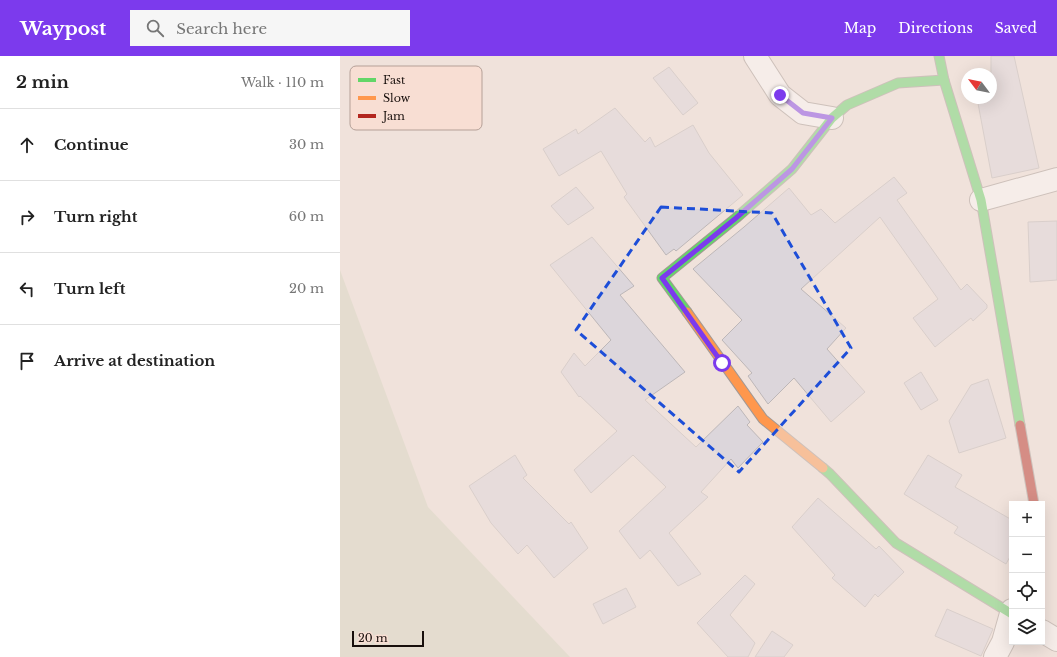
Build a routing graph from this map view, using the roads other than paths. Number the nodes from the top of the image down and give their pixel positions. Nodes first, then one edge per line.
1 (755, 56) edge
2 (939, 56) edge
3 (944, 80) junction
4 (832, 118) junction
5 (1057, 179) edge
6 (980, 200) junction
7 (1033, 501) edge
8 (1009, 611) edge
9 (1009, 620) edge
10 (1045, 634) edge
11 (1057, 640) edge
12 (995, 657) edge

1 - 4 street
2 - 3 street
3 - 4 street
3 - 6 street
4 - 8 street
5 - 6 street
6 - 7 street
9 - 12 street
10 - 11 street

